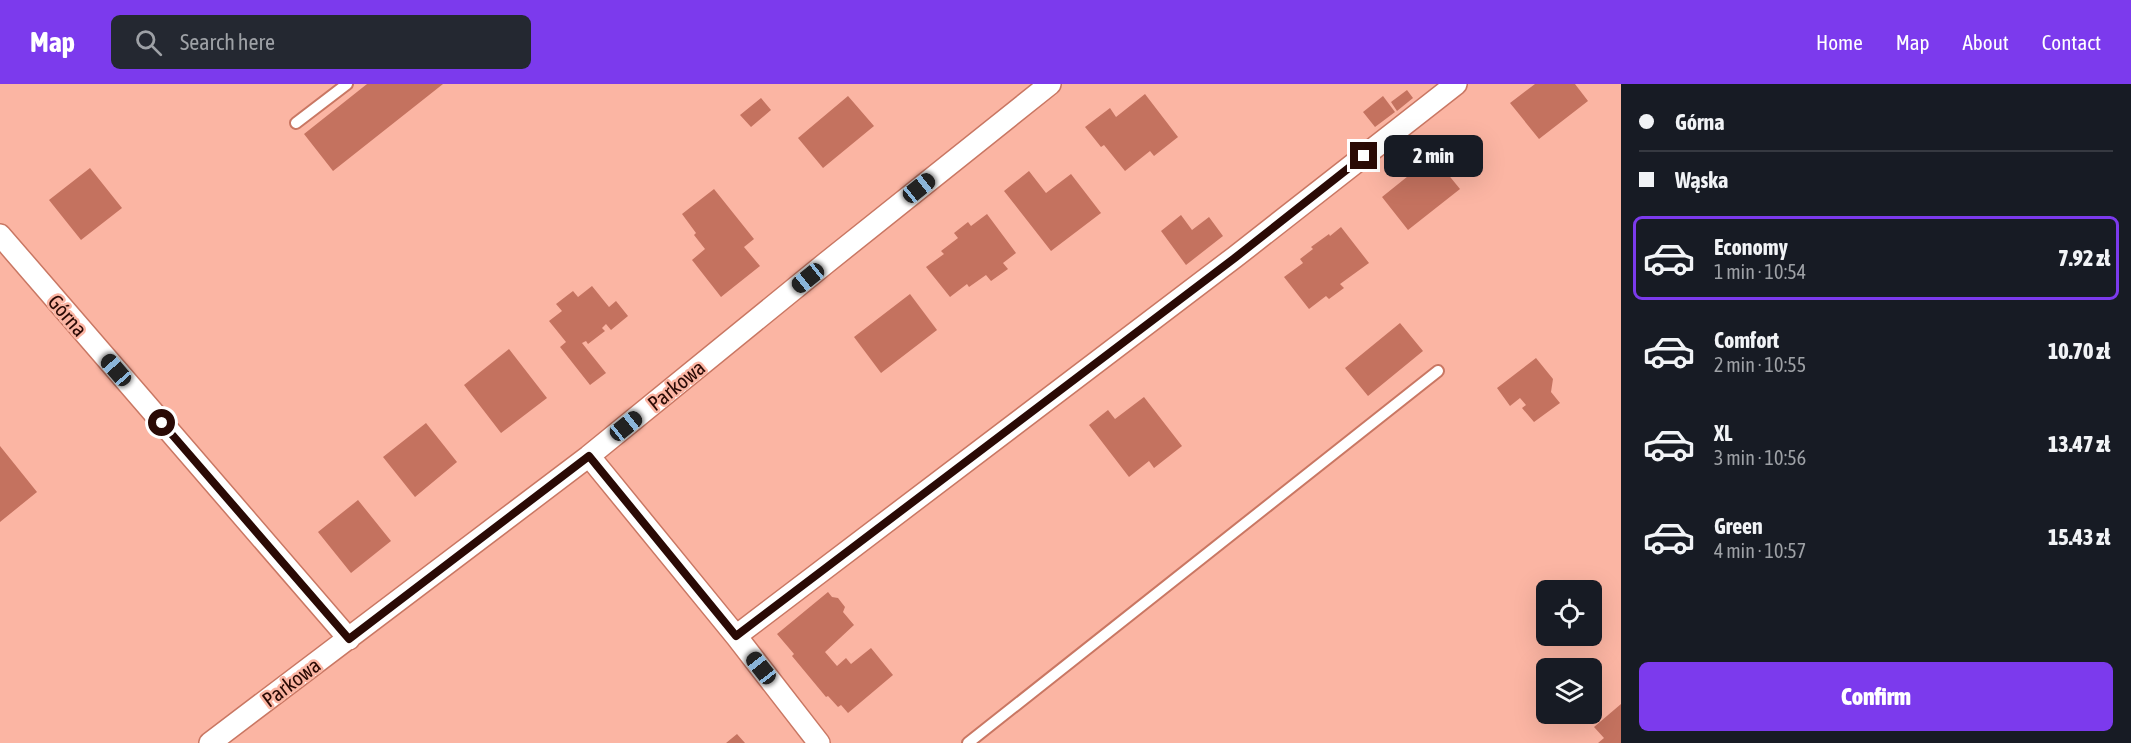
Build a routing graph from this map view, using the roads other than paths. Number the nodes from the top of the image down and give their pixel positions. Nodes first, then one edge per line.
1 (347, 84) edge
2 (1050, 84) edge
3 (1456, 84) edge
4 (296, 123) dead end
5 (0, 236) edge
6 (1438, 371) dead end
7 (589, 456) junction
8 (736, 636) junction
9 (349, 639) junction
10 (210, 743) edge
11 (819, 743) edge
12 (968, 743) edge

1 - 4 lane
2 - 7 street, Parkowa
3 - 8 street
5 - 9 street, Górna
6 - 12 lane
7 - 8 street
7 - 9 street, Parkowa
8 - 11 street
9 - 10 street, Parkowa

